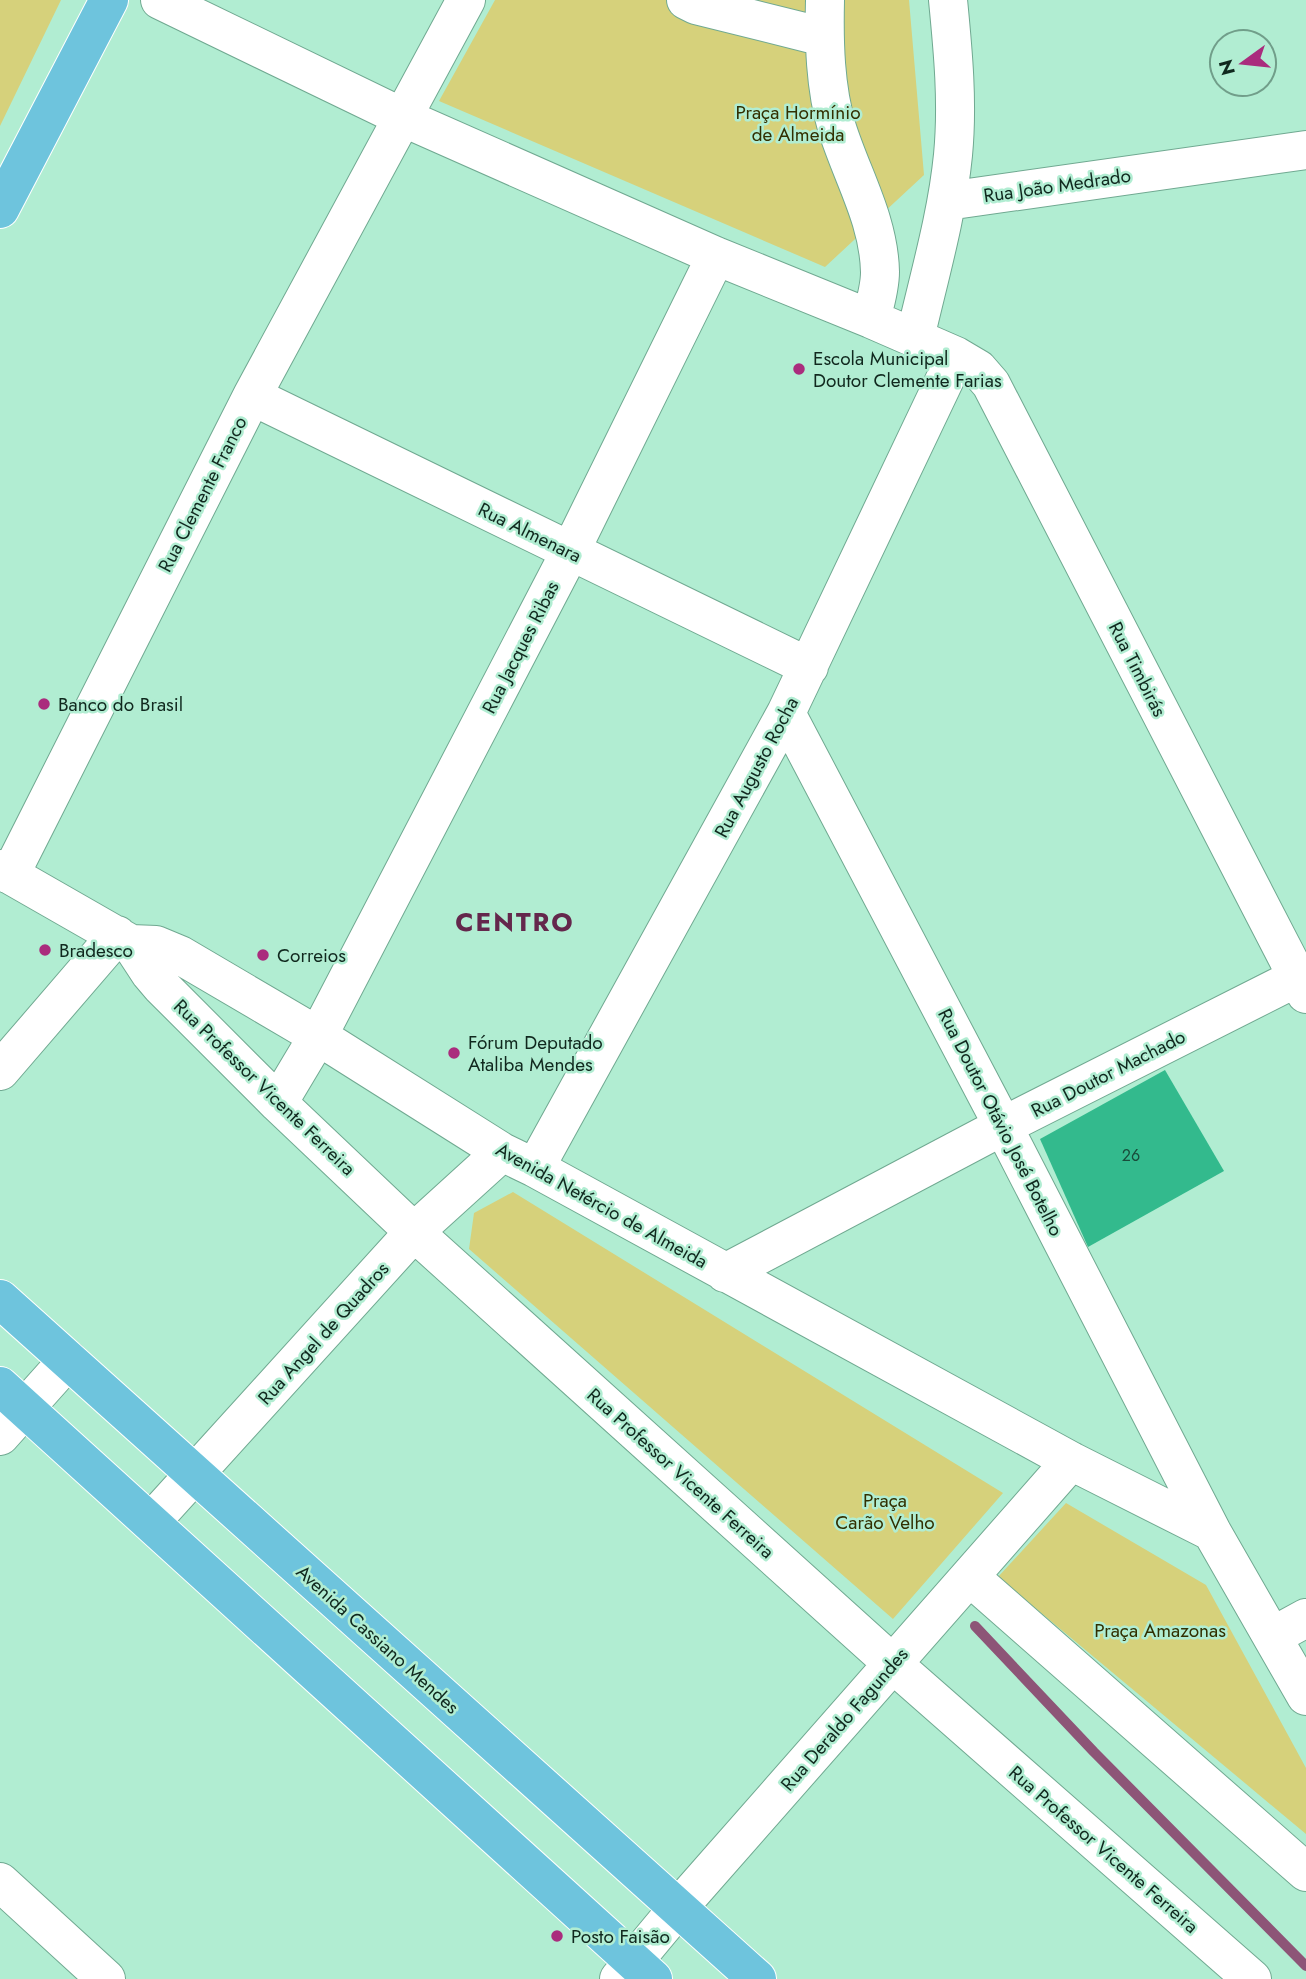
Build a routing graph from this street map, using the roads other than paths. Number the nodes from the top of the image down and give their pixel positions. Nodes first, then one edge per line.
1 (109, 0) edge
2 (160, 0) edge
3 (466, 0) edge
4 (686, 0) edge
5 (825, 0) edge
6 (948, 0) edge
7 (824, 37) junction
8 (402, 117) junction
9 (1306, 150) edge
10 (947, 201) junction
11 (1, 207) edge
12 (716, 256) junction
13 (871, 319) junction
14 (915, 338) junction
15 (956, 356) junction
16 (252, 396) junction
17 (570, 552) junction
18 (809, 667) junction
19 (786, 713) junction
20 (5, 872) edge
21 (124, 940) junction
22 (1303, 981) edge
23 (318, 1036) junction
24 (0, 1071) edge
25 (278, 1103) junction
26 (1003, 1126) junction
27 (518, 1160) junction
28 (414, 1232) junction
29 (725, 1273) junction
30 (0, 1298) edge
31 (68, 1360) junction
32 (8, 1410) edge
33 (1071, 1461) junction
34 (195, 1475) junction
35 (151, 1522) junction
36 (1212, 1532) junction
37 (970, 1577) junction
38 (1306, 1618) edge
39 (1273, 1636) junction
40 (893, 1664) junction
41 (1306, 1696) edge
42 (1306, 1872) edge
43 (0, 1882) edge
44 (678, 1908) junction
45 (635, 1973) edge
46 (106, 1979) edge
47 (757, 1979) edge
48 (1252, 1979) edge

1 - 11 main road
2 - 8 street
3 - 8 street
4 - 7 street
5 - 7 street
6 - 10 street
7 - 13 street
8 - 12 street
8 - 16 street, Rua Clemente Franco
9 - 10 street, Rua João Medrado
10 - 14 street
12 - 13 street
12 - 17 street, Rua Jacques Ribas
13 - 14 street
14 - 15 street
15 - 18 street, Rua Augusto Rocha
15 - 22 street, Rua Timbirás
16 - 17 street, Rua Almenara
16 - 20 street, Rua Clemente Franco
17 - 18 street, Rua Almenara
17 - 23 street, Rua Jacques Ribas
18 - 19 street, Rua Augusto Rocha
19 - 26 street, Rua Doutor Otávio José Botelho
19 - 27 street, Rua Augusto Rocha
20 - 21 street, Avenida Netércio de Almeida
21 - 23 street, Avenida Netércio de Almeida
21 - 24 street
21 - 25 street, Rua Professor Vicente Ferreira
22 - 26 street, Rua Doutor Machado
23 - 25 street, Rua Jacques Ribas
23 - 27 street, Avenida Netércio de Almeida
25 - 28 street, Rua Professor Vicente Ferreira
26 - 29 street, Rua Doutor Machado
26 - 36 street, Rua Doutor Otávio José Botelho
27 - 28 street, Rua Angel de Quadros
27 - 29 street, Avenida Netércio de Almeida
28 - 34 street, Rua Angel de Quadros
28 - 40 street, Rua Professor Vicente Ferreira
29 - 33 street, Avenida Netércio de Almeida
30 - 31 main road, Avenida Cassiano Mendes
31 - 32 street
31 - 34 main road, Avenida Cassiano Mendes
32 - 35 main road
33 - 36 street, Avenida Netércio de Almeida
33 - 37 street, Rua Deraldo Fagundes
34 - 35 street, Rua Angel de Quadros
34 - 44 main road, Avenida Cassiano Mendes
35 - 45 main road
36 - 39 street
37 - 40 street, Rua Deraldo Fagundes
37 - 42 street
38 - 39 street
39 - 41 street
40 - 44 street, Rua Deraldo Fagundes
40 - 48 street, Rua Professor Vicente Ferreira
43 - 46 street
44 - 45 street, Rua Deraldo Fagundes
44 - 47 main road, Avenida Cassiano Mendes

